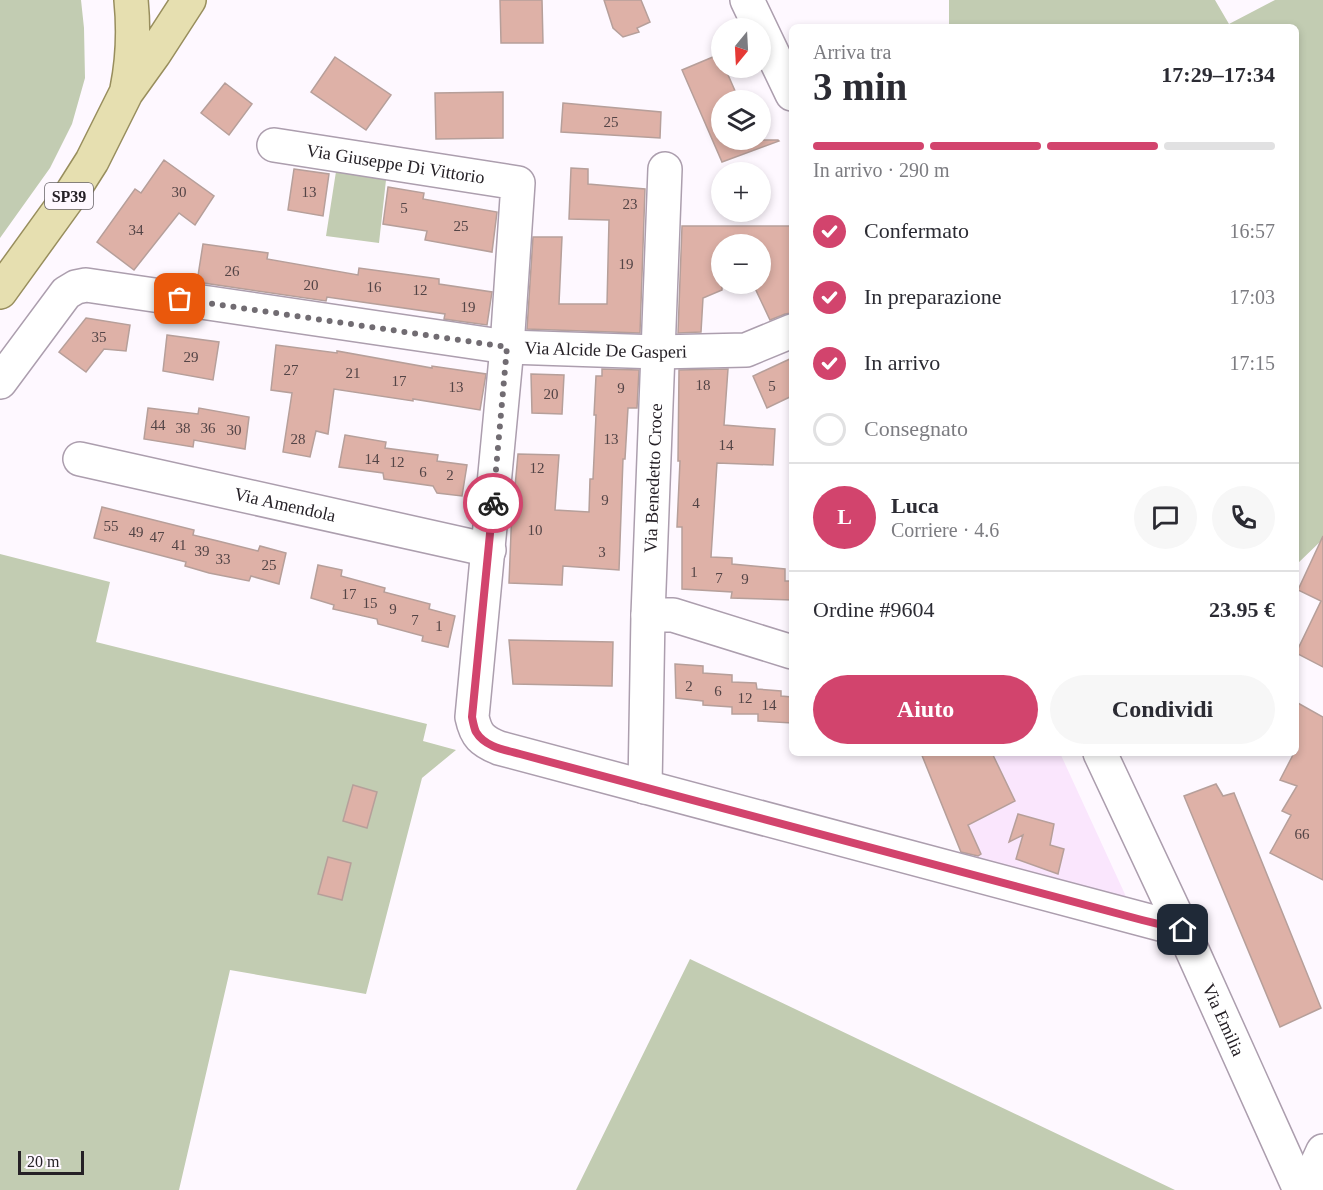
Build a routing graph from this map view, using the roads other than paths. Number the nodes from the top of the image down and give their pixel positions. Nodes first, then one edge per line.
1 (131, 0) edge
2 (189, 0) edge
3 (747, 0) edge
4 (768, 0) edge
5 (789, 52) edge
6 (789, 88) edge
7 (126, 93) junction
8 (274, 145) dead end
9 (665, 169) dead end
10 (0, 292) edge
11 (789, 332) edge
12 (507, 347) junction
13 (658, 352) junction
14 (0, 382) edge
15 (80, 459) dead end
16 (489, 550) junction
17 (648, 615) junction
18 (789, 651) edge
19 (1101, 756) edge
20 (645, 787) junction
21 (1183, 930) junction
22 (1323, 1151) edge
23 (1300, 1190) edge
24 (1305, 1190) edge

1 - 7 main road, SP39
2 - 7 main road, SP39
3 - 6 street
4 - 5 street
7 - 10 main road, SP39
8 - 12 street, Via Giuseppe Di Vittorio
9 - 13 street, Via Benedetto Croce
11 - 13 street, Via Alcide De Gasperi
12 - 13 street, Via Alcide De Gasperi
12 - 14 street, Via Alcide De Gasperi
12 - 16 street
13 - 17 street, Via Benedetto Croce
15 - 16 street, Via Amendola
16 - 20 street
17 - 18 street
17 - 20 street, Via Benedetto Croce
19 - 21 street, Via Emilia
20 - 21 street
21 - 23 street, Via Emilia
22 - 24 street

